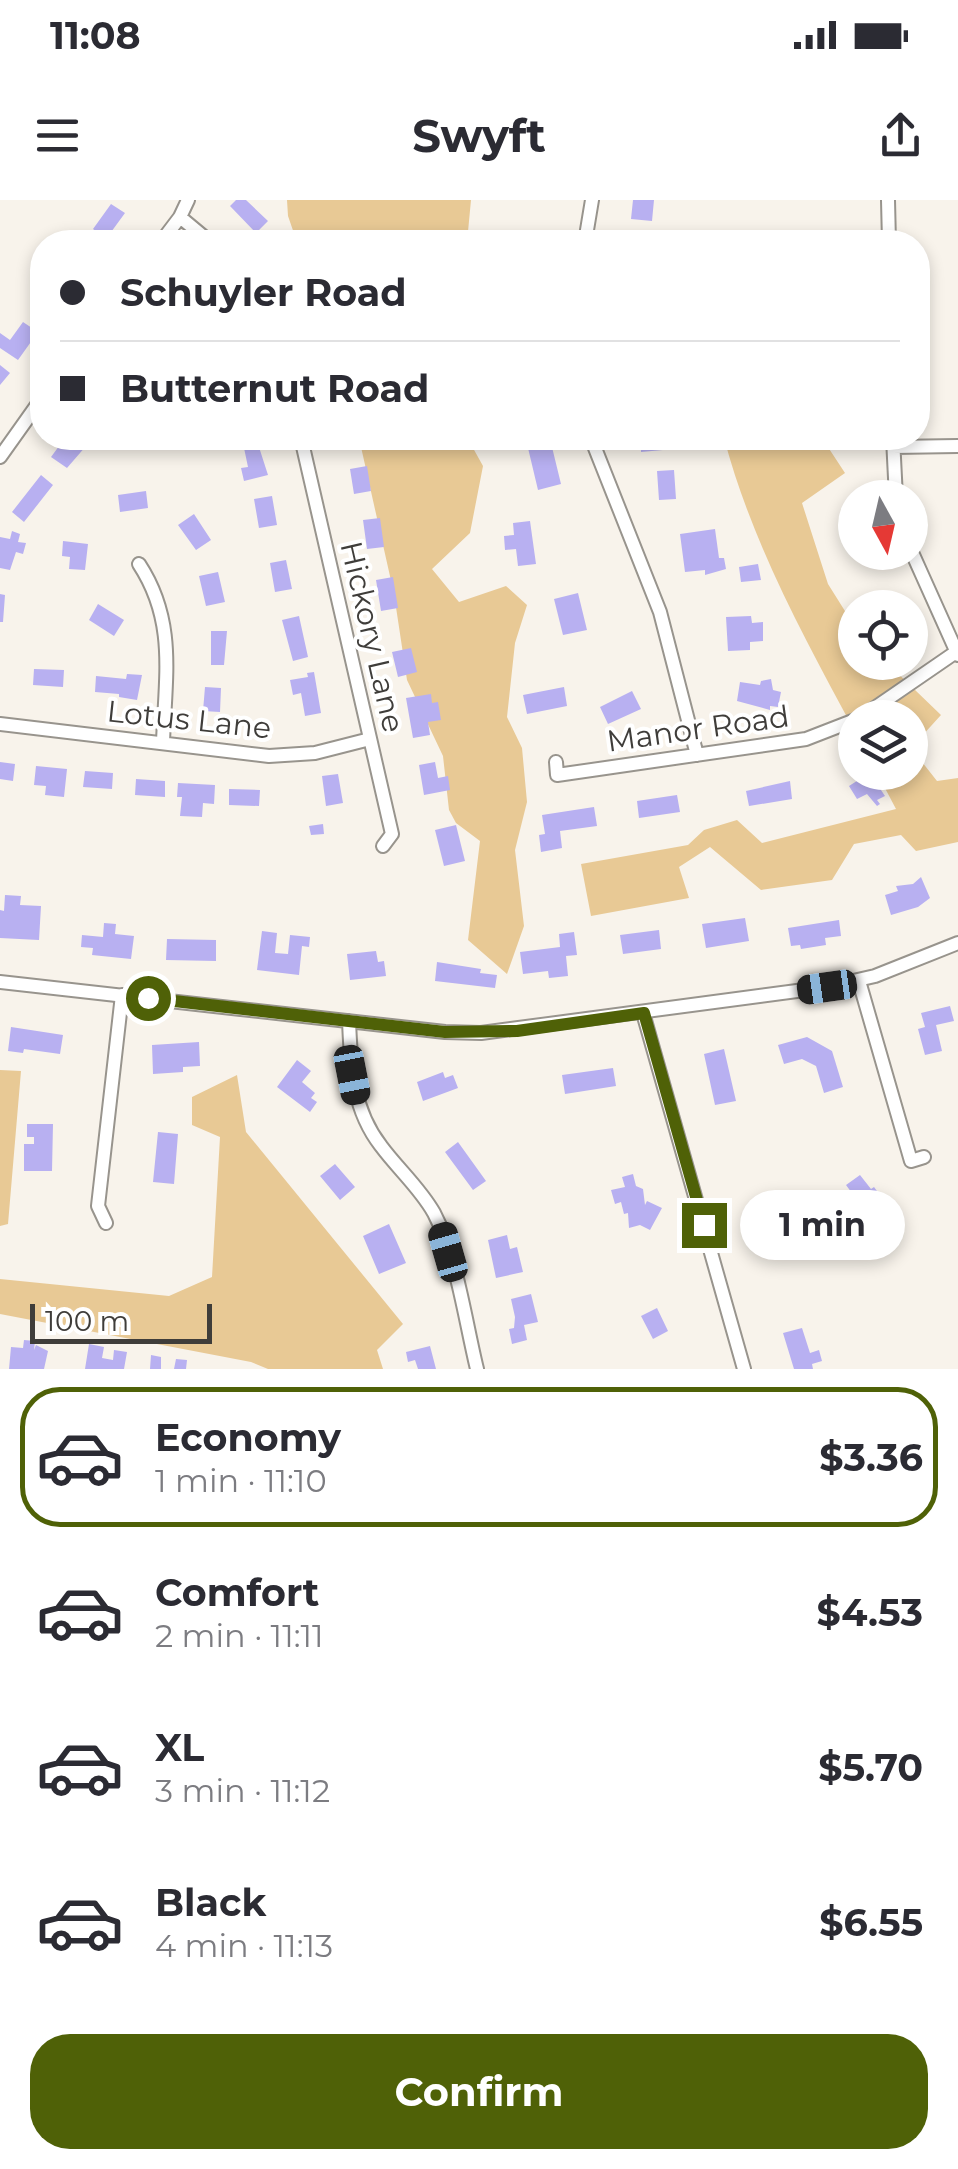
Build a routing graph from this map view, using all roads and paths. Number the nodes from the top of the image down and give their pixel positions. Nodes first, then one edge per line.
1 (188, 200) edge
2 (592, 200) edge
3 (888, 200) edge
4 (180, 217) junction
5 (170, 230) edge
6 (196, 230) edge
7 (587, 230) edge
8 (889, 230) edge
9 (30, 415) edge
10 (930, 444) edge
11 (958, 446) edge
12 (304, 450) edge
13 (596, 450) edge
14 (893, 450) edge
15 (0, 457) edge
16 (895, 480) edge
17 (139, 564) dead end
18 (920, 570) edge
19 (957, 654) edge
20 (887, 700) edge
21 (0, 724) edge
22 (838, 727) edge
23 (370, 739) junction
24 (162, 743) junction
25 (697, 755) junction
26 (556, 762) dead end
27 (383, 846) dead end
28 (958, 943) edge
29 (859, 981) junction
30 (0, 982) edge
31 (122, 996) junction
32 (644, 1013) junction
33 (349, 1022) junction
34 (924, 1157) dead end
35 (106, 1223) dead end
36 (477, 1369) edge
37 (744, 1369) edge

1 - 4 street
2 - 7 street
3 - 8 street
4 - 5 street
4 - 6 street
9 - 15 street
10 - 11 street
12 - 23 street, Hickory Lane
13 - 25 street
14 - 16 street
17 - 24 street
18 - 19 street
19 - 20 street, Manor Road
21 - 24 street, Lotus Lane
22 - 25 street, Manor Road
23 - 24 street, Lotus Lane
23 - 27 street, Hickory Lane
25 - 26 street, Manor Road
28 - 29 street
29 - 32 street
29 - 34 street
30 - 31 street
31 - 33 street
31 - 35 street
32 - 33 street
32 - 37 street
33 - 36 street

